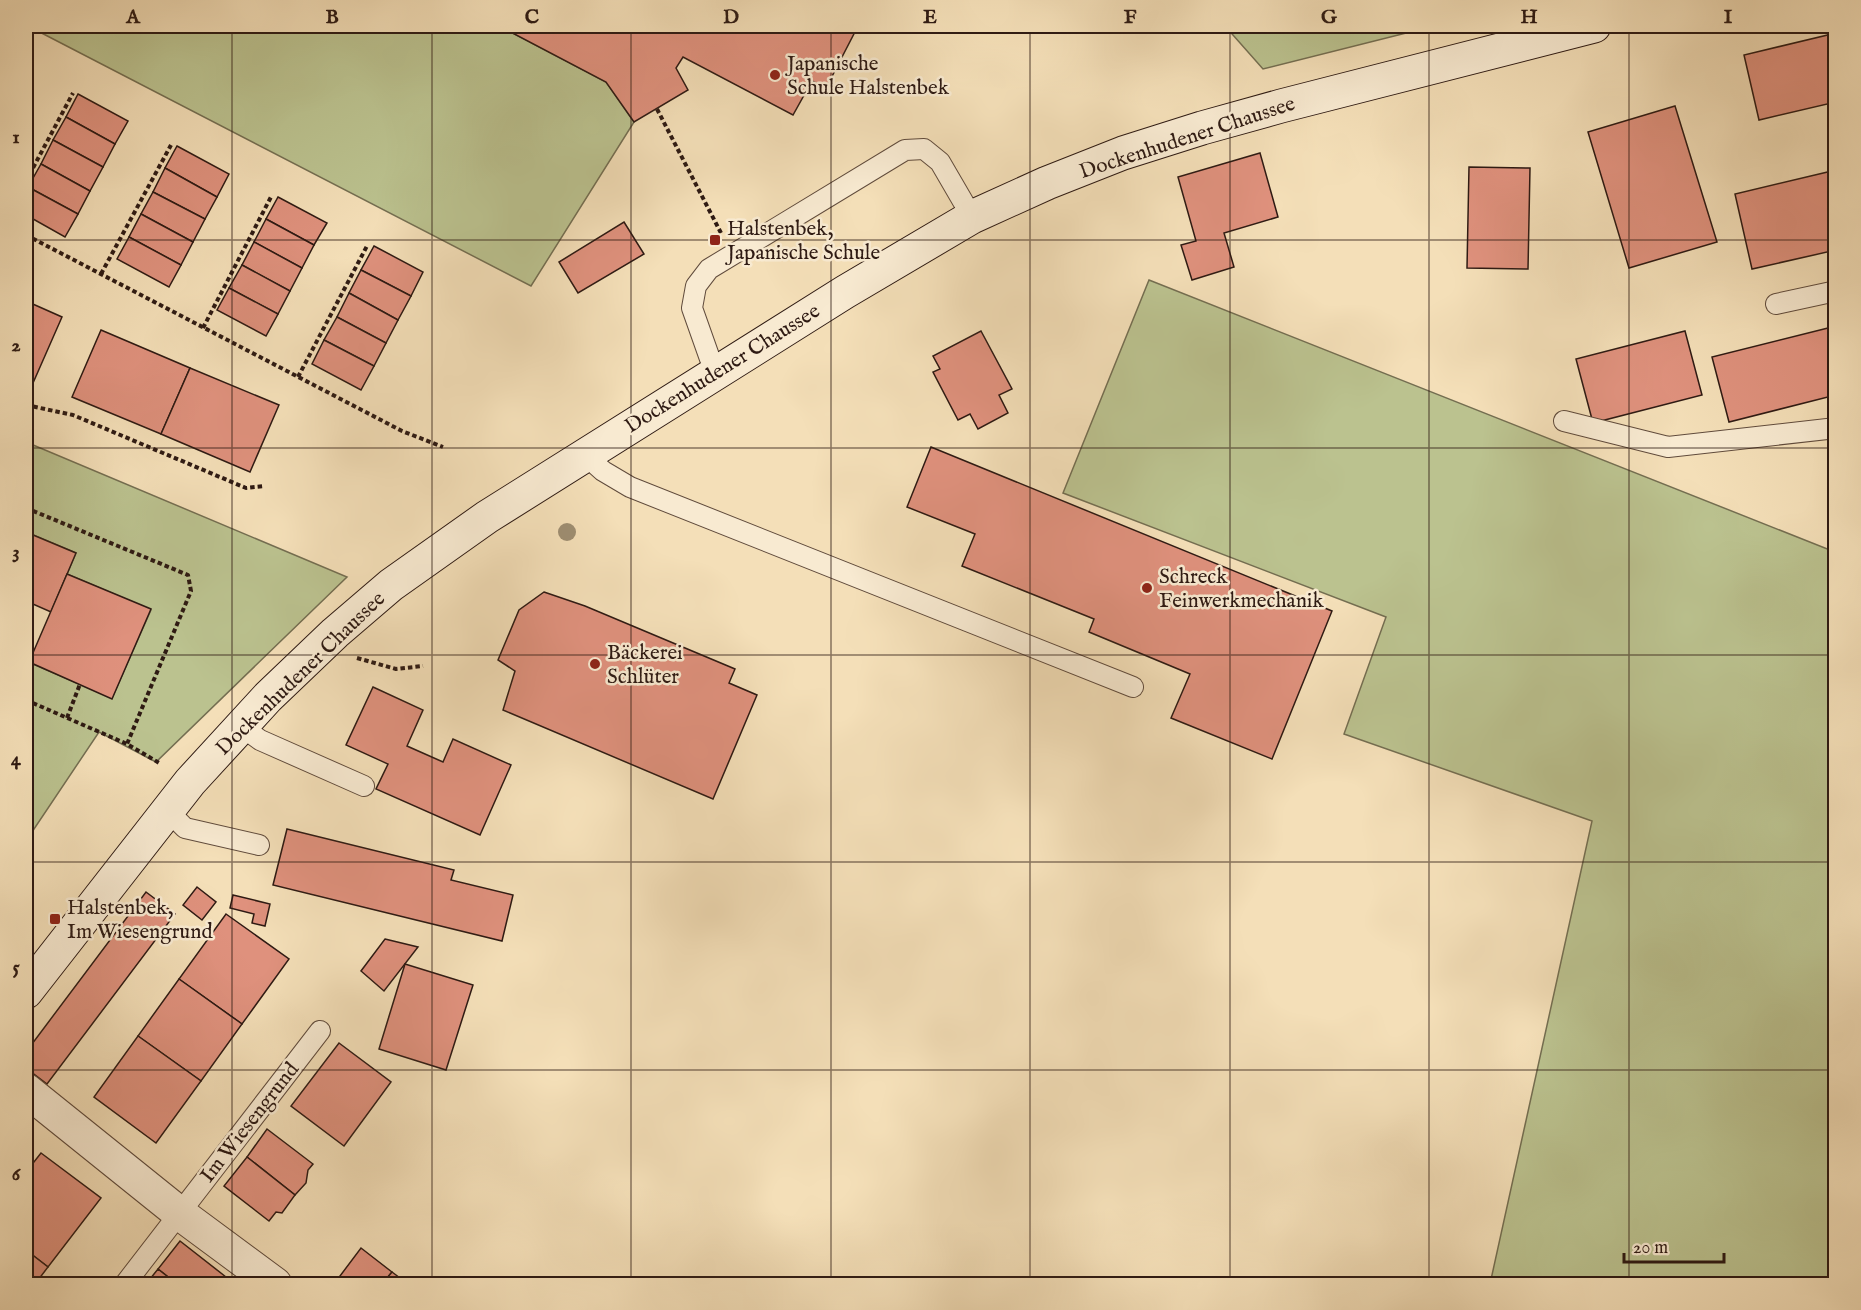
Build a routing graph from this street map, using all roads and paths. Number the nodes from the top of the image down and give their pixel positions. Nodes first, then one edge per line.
1 (1594, 26) edge
2 (73, 93) dead end
3 (657, 109) dead end
4 (171, 144) dead end
5 (26, 181) edge
6 (272, 195) dead end
7 (972, 217) junction
8 (26, 235) edge
9 (368, 246) dead end
10 (732, 255) junction
11 (101, 274) junction
12 (1836, 291) edge
13 (1776, 304) dead end
14 (203, 328) junction
15 (715, 373) junction
16 (298, 377) junction
17 (26, 405) edge
18 (1564, 421) dead end
19 (1836, 428) edge
20 (443, 447) dead end
21 (584, 454) junction
22 (265, 486) dead end
23 (26, 508) edge
24 (351, 656) dead end
25 (423, 666) dead end
26 (80, 684) dead end
27 (1133, 687) dead end
28 (26, 700) edge
29 (67, 718) junction
30 (242, 726) junction
31 (127, 744) junction
32 (190, 782) junction
33 (364, 786) dead end
34 (168, 810) junction
35 (259, 845) dead end
36 (26, 992) edge
37 (320, 1031) dead end
38 (26, 1090) edge
39 (179, 1213) junction
40 (125, 1284) edge
41 (275, 1284) edge

1 - 7 main road, Dockenhudener Chaussee
2 - 5 path
3 - 10 path
4 - 11 path
6 - 14 path
7 - 10 lane
7 - 15 main road, Dockenhudener Chaussee
8 - 11 path
9 - 16 path
10 - 15 lane
11 - 14 path
12 - 13 lane
14 - 16 path
15 - 21 main road, Dockenhudener Chaussee
16 - 20 path
17 - 22 path
18 - 19 lane
21 - 27 lane
21 - 30 main road, Dockenhudener Chaussee
23 - 31 path
24 - 25 path
26 - 29 path
28 - 29 path
29 - 31 path
30 - 32 main road, Dockenhudener Chaussee
30 - 33 lane
31 - 32 path
32 - 34 main road, Dockenhudener Chaussee
34 - 35 lane
34 - 36 main road, Dockenhudener Chaussee
37 - 39 lane, Im Wiesengrund
38 - 39 main road
39 - 40 lane, Im Wiesengrund
39 - 41 main road

